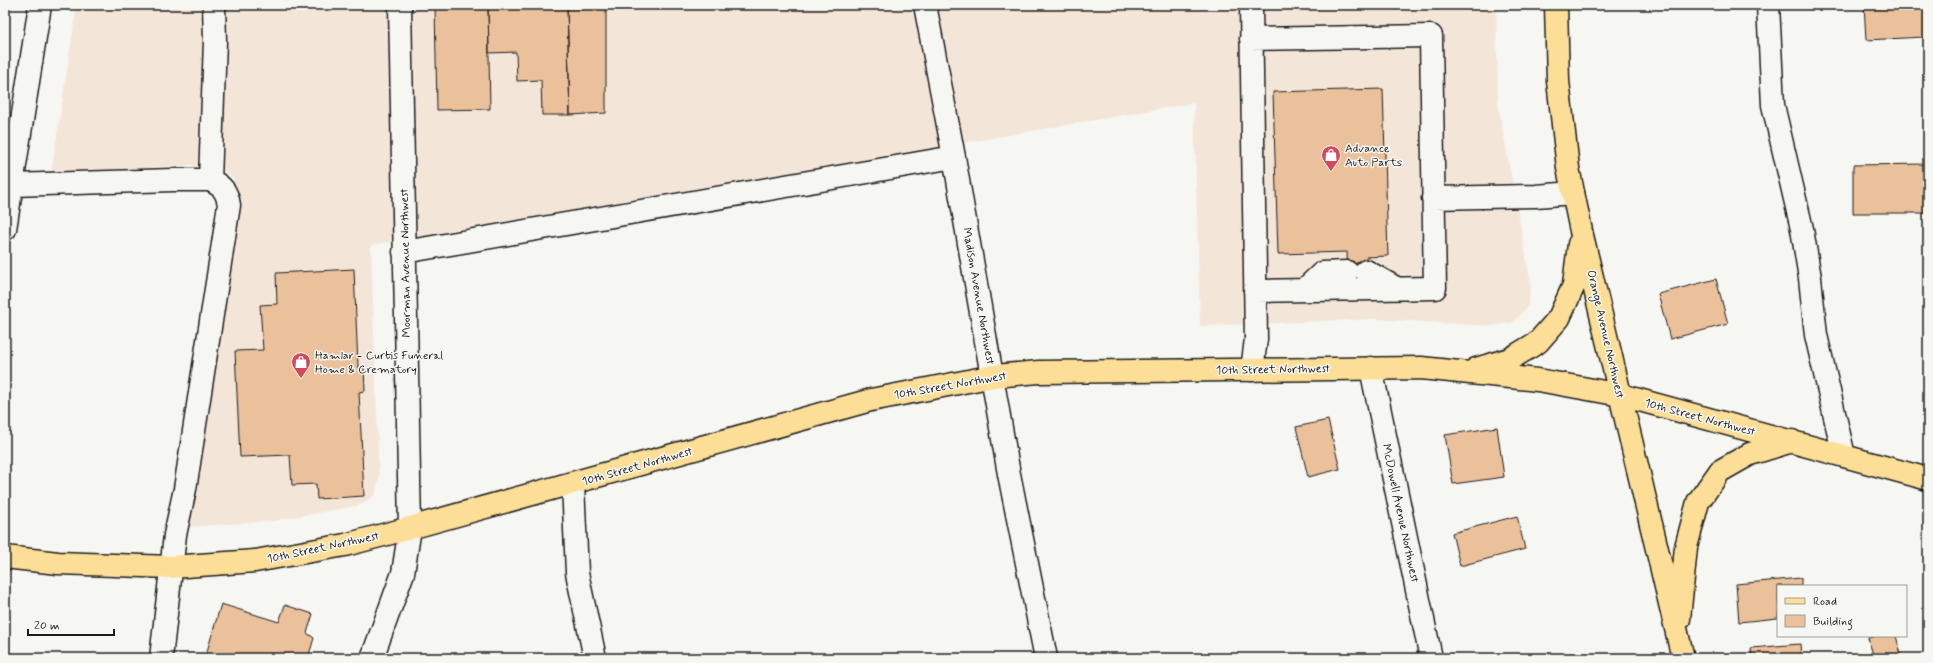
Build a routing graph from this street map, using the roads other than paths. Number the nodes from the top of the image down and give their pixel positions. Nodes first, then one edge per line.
1 (40, 5) edge
2 (214, 5) edge
3 (400, 5) edge
4 (925, 5) edge
5 (1251, 5) edge
6 (1556, 5) edge
7 (1768, 5) edge
8 (1251, 39) junction
9 (954, 157) junction
10 (210, 180) junction
11 (12, 185) junction
12 (1573, 193) junction
13 (1433, 198) junction
14 (5, 229) edge
15 (1581, 231) junction
16 (404, 252) junction
17 (1396, 288) junction
18 (1304, 290) junction
19 (1255, 291) junction
20 (1371, 368) junction
21 (1252, 370) junction
22 (1468, 372) junction
23 (994, 376) junction
24 (1620, 395) junction
25 (1792, 441) junction
26 (1844, 456) junction
27 (1928, 479) edge
28 (573, 484) junction
29 (410, 528) junction
30 (5, 557) edge
31 (171, 567) junction
32 (1677, 636) junction
33 (161, 658) edge
34 (372, 658) edge
35 (595, 658) edge
36 (1046, 658) edge
37 (1431, 658) edge
38 (1682, 658) edge

1 - 11 street
2 - 10 street
3 - 16 street, Moorman Avenue Northwest
4 - 9 street, Madison Avenue Northwest
5 - 8 street
6 - 12 main road, Orange Avenue Northwest
7 - 26 street
8 - 13 street
8 - 19 street
9 - 16 street
9 - 23 street, Madison Avenue Northwest
10 - 11 street
10 - 31 street
11 - 14 street
12 - 13 street
12 - 15 main road, Orange Avenue Northwest
13 - 17 street
15 - 22 main road
15 - 24 main road, Orange Avenue Northwest
16 - 29 street, Moorman Avenue Northwest
17 - 18 street
17 - 18 street
18 - 19 street
19 - 21 street
20 - 21 main road, 10th Street Northwest
20 - 22 main road, 10th Street Northwest
20 - 37 street, McDowell Avenue Northwest
21 - 23 main road, 10th Street Northwest
22 - 24 main road, 10th Street Northwest
23 - 28 main road, 10th Street Northwest
23 - 36 street, Madison Avenue Northwest
24 - 25 main road, 10th Street Northwest
24 - 32 main road, Orange Avenue Northwest
25 - 26 main road, 10th Street Northwest
25 - 32 main road
26 - 27 main road, 10th Street Northwest
28 - 29 main road, 10th Street Northwest
28 - 35 street
29 - 31 main road, 10th Street Northwest
29 - 34 street, Moorman Avenue Northwest
30 - 31 main road, 10th Street Northwest
31 - 33 street
32 - 38 main road, Orange Avenue Northwest

